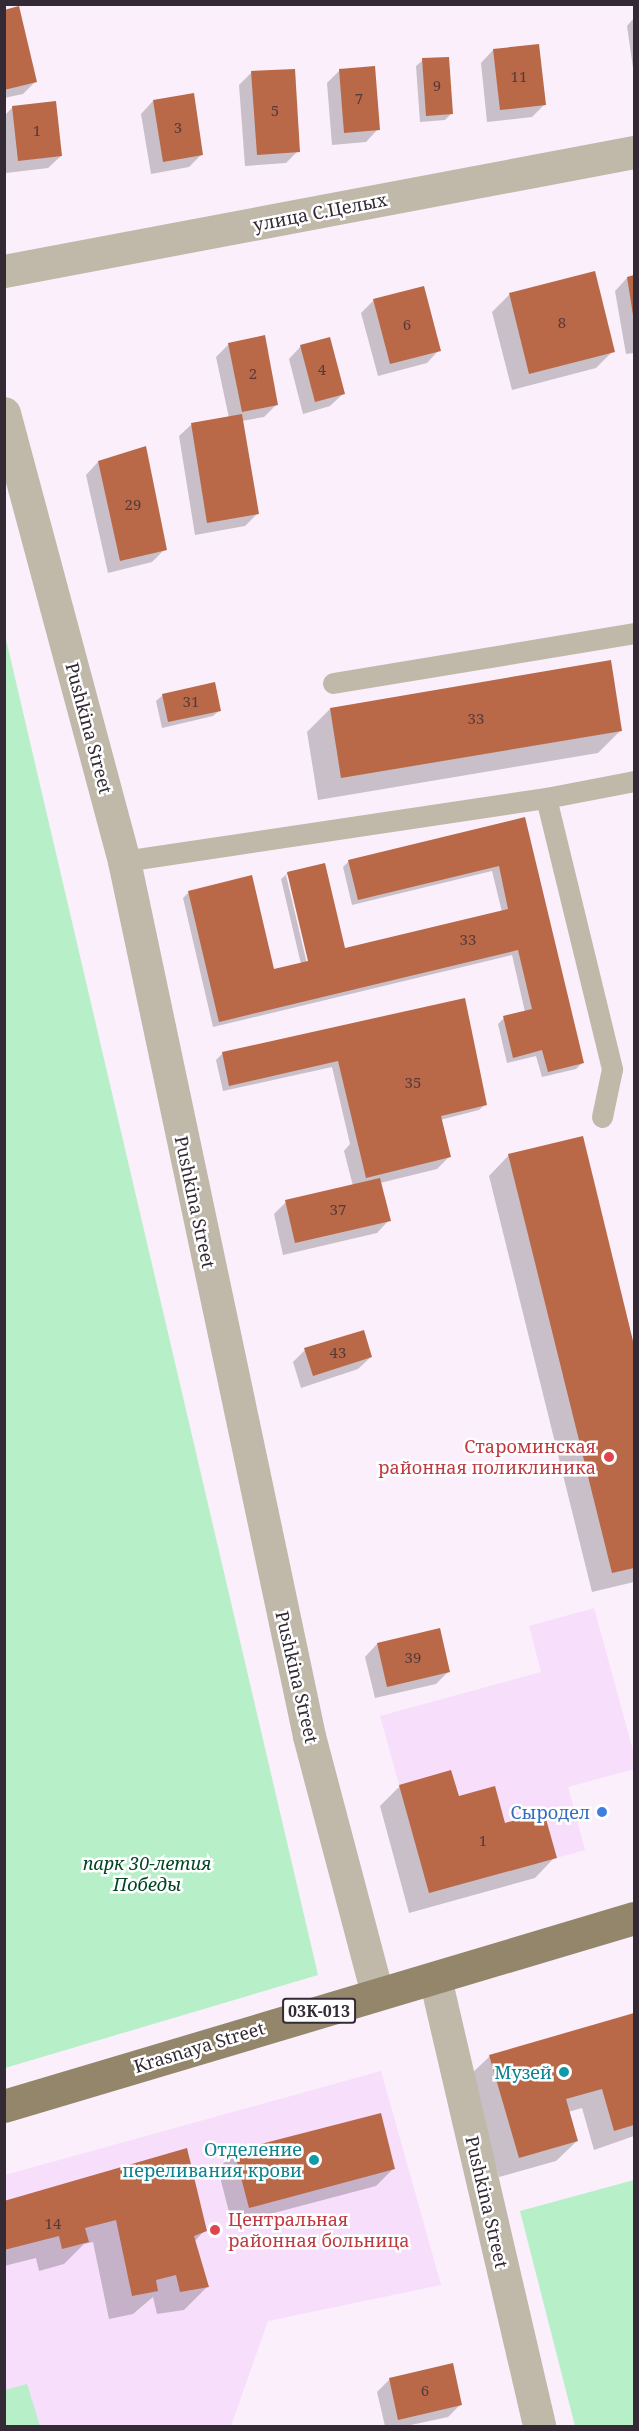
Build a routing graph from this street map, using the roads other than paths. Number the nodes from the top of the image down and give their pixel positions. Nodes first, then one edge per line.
1 (634, 152) edge
2 (4, 271) edge
3 (4, 413) edge
4 (634, 633) edge
5 (333, 683) dead end
6 (634, 781) edge
7 (546, 798) junction
8 (124, 861) junction
9 (602, 1117) dead end
10 (634, 1918) edge
11 (435, 1978) junction
12 (377, 1994) junction
13 (4, 2106) edge
14 (539, 2427) edge

1 - 2 street, улица С.Целых
3 - 8 street, Pushkina Street
4 - 5 lane
6 - 7 lane
7 - 8 lane
7 - 9 lane
8 - 12 street, Pushkina Street
10 - 11 main road, Krasnaya Street / 03К-013
11 - 12 main road, Krasnaya Street / 03К-013
11 - 14 street, Pushkina Street
12 - 13 main road, Krasnaya Street / 03К-013

